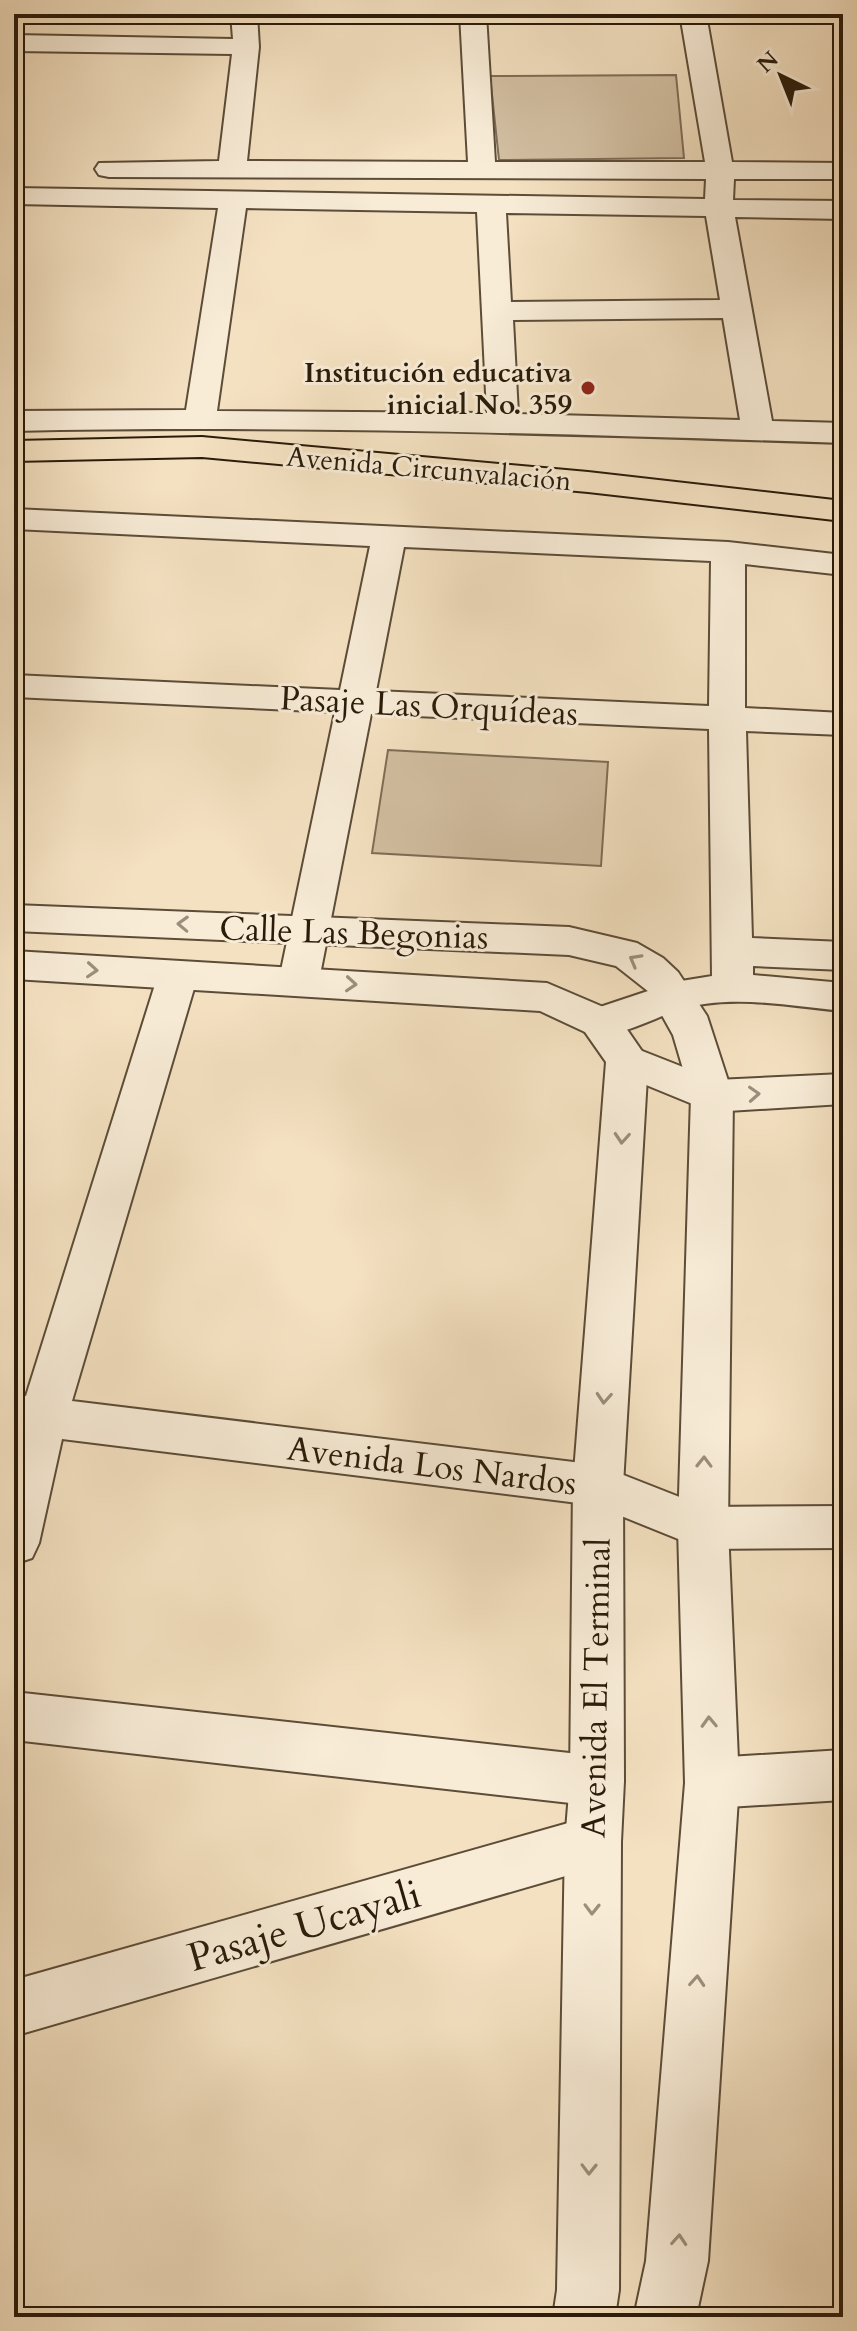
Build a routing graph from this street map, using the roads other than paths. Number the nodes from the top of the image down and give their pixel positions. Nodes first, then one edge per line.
1 (244, 14) edge
2 (473, 14) edge
3 (693, 14) edge
4 (14, 43) edge
5 (246, 47) junction
6 (76, 169) dead end
7 (232, 169) junction
8 (482, 169) junction
9 (720, 171) junction
10 (843, 171) edge
11 (14, 196) edge
12 (233, 201) junction
13 (491, 202) junction
14 (719, 209) junction
15 (843, 210) edge
16 (738, 309) junction
17 (495, 311) junction
18 (200, 420) junction
19 (14, 421) edge
20 (503, 423) junction
21 (757, 429) junction
22 (843, 433) edge
23 (14, 451) edge
24 (843, 511) edge
25 (14, 519) edge
26 (389, 537) junction
27 (728, 552) junction
28 (843, 565) edge
29 (14, 686) edge
30 (356, 701) junction
31 (727, 719) junction
32 (843, 724) edge
33 (14, 918) edge
34 (309, 929) junction
35 (843, 956) edge
36 (14, 965) edge
37 (733, 969) junction
38 (178, 975) junction
39 (299, 980) junction
40 (675, 996) junction
41 (843, 997) edge
42 (614, 1041) junction
43 (843, 1089) edge
44 (712, 1096) junction
45 (28, 1415) edge
46 (598, 1485) junction
47 (843, 1527) edge
48 (703, 1528) junction
49 (14, 1543) edge
50 (14, 1716) edge
51 (843, 1775) edge
52 (597, 1781) junction
53 (712, 1783) junction
54 (593, 1842) junction
55 (14, 2008) edge
56 (584, 2317) edge
57 (665, 2317) edge

1 - 5 street
2 - 8 street
3 - 9 street
4 - 5 street
5 - 7 street
6 - 7 street
7 - 8 street
8 - 9 street
9 - 10 street
9 - 14 street
11 - 12 street
12 - 13 street
12 - 18 street
13 - 14 street
13 - 17 street
14 - 15 street
14 - 16 street
16 - 17 street
16 - 21 street
17 - 20 street
18 - 19 street
18 - 20 street
20 - 21 street
21 - 22 street
23 - 24 highway, Avenida Circunvalación
25 - 26 street
26 - 27 street
26 - 30 street
27 - 28 street
27 - 31 street
29 - 30 street, Pasaje Las Orquídeas
30 - 31 street, Pasaje Las Orquídeas
30 - 34 street
31 - 32 street, Pasaje Las Orquídeas
31 - 37 street
34 -> 33 street, Calle Las Begonias
34 - 39 street
40 -> 34 street, Calle Las Begonias
35 - 37 street
36 -> 38 street, Calle Las Begonias
37 - 40 street
37 - 41 street
38 - 39 street, Calle Las Begonias
38 - 45 street
39 -> 42 street, Calle Las Begonias
40 - 42 street
40 - 44 street, Calle Las Begonias
42 - 44 street, Calle Las Begonias
42 -> 46 street, Avenida El Terminal
44 -> 43 street, Calle Las Begonias
48 -> 44 street
45 - 46 street, Avenida Los Nardos
45 - 49 street
46 - 48 street, Avenida Los Nardos
46 - 52 street, Avenida El Terminal
47 - 48 street, Avenida Los Nardos
53 -> 48 street
50 - 52 street
51 - 53 street
52 - 54 street, Avenida El Terminal
57 -> 53 street
54 - 55 street, Pasaje Ucayali
54 -> 56 street, Avenida El Terminal

